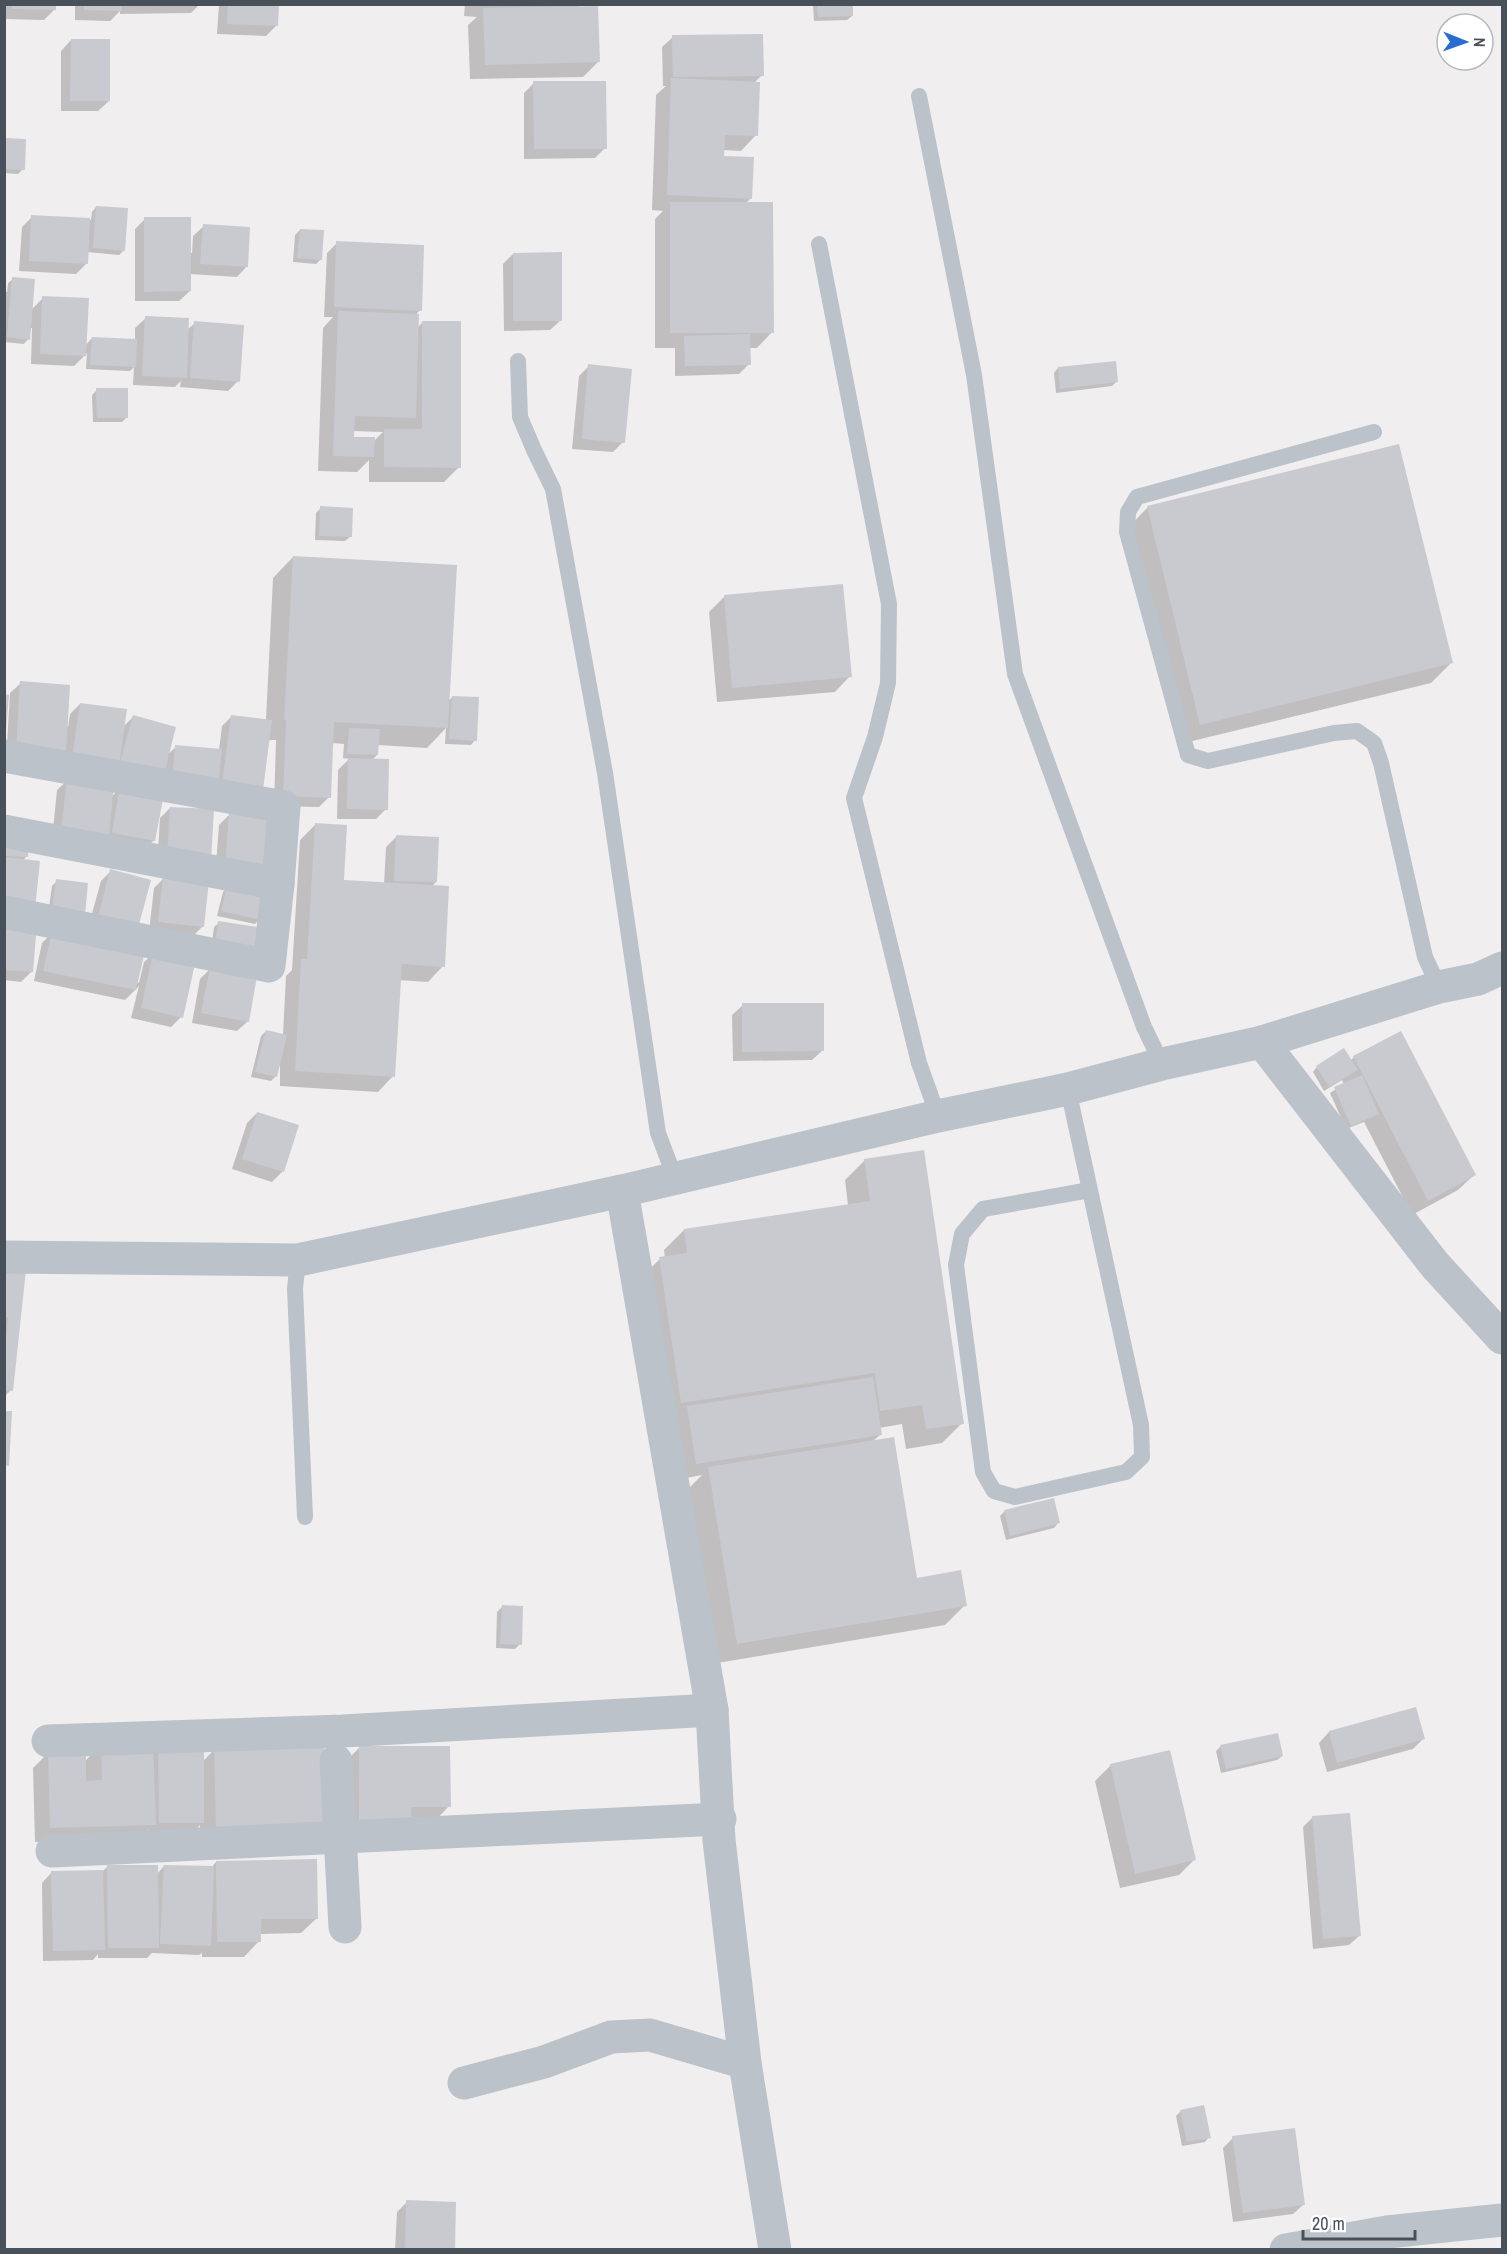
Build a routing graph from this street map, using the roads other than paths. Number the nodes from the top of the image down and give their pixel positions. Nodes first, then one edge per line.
1 (920, 96) dead end
2 (819, 244) dead end
3 (518, 361) dead end
4 (1374, 432) dead end
5 (4, 756) edge
6 (4, 831) edge
7 (278, 884) junction
8 (4, 912) edge
9 (1503, 968) edge
10 (1439, 987) junction
11 (1262, 1042) junction
12 (1162, 1064) junction
13 (1068, 1089) junction
14 (938, 1116) junction
15 (675, 1178) junction
16 (1090, 1190) junction
17 (622, 1191) junction
18 (4, 1257) edge
19 (298, 1260) junction
20 (1503, 1338) edge
21 (305, 1517) dead end
22 (712, 1710) junction
23 (48, 1741) dead end
24 (336, 1761) dead end
25 (720, 1819) junction
26 (339, 1839) junction
27 (51, 1851) dead end
28 (345, 1927) dead end
29 (745, 2063) junction
30 (464, 2083) dead end
31 (1503, 2220) edge
32 (1328, 2246) edge
33 (775, 2250) edge
34 (1286, 2250) edge

1 - 12 lane
2 - 14 lane
3 - 15 lane
4 - 10 lane
5 - 7 street
6 - 7 street
7 - 8 street
9 - 10 street
10 - 11 street
11 - 12 street
11 - 20 street
12 - 13 street
13 - 14 street
13 - 16 lane
14 - 15 street
15 - 17 street
16 - 16 lane
17 - 19 street
17 - 22 street
18 - 19 street
19 - 21 lane
22 - 23 street
22 - 25 street
24 - 26 street
25 - 26 street
25 - 29 street
26 - 27 street
26 - 28 street
29 - 30 street
29 - 33 street
31 - 32 street
32 - 34 street

